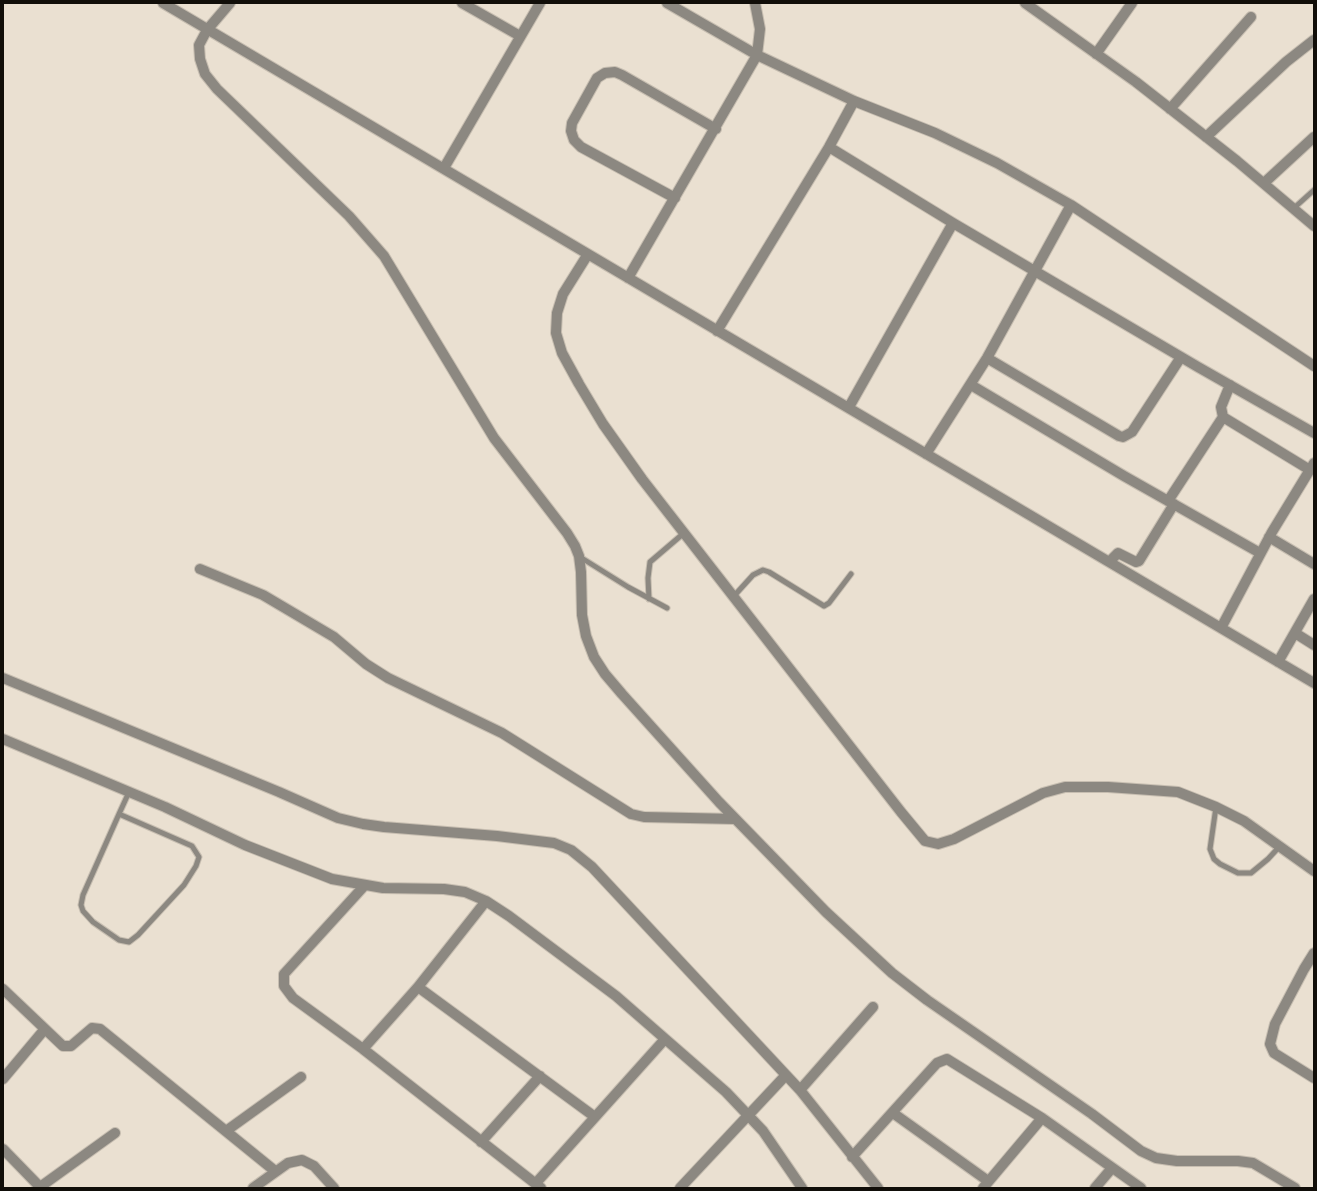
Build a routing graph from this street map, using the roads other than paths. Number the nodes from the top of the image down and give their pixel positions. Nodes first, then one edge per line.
1 (163, 3) edge
2 (230, 3) edge
3 (462, 3) edge
4 (540, 3) edge
5 (667, 3) edge
6 (755, 3) edge
7 (1132, 3) edge
8 (1028, 4) edge
9 (1251, 17) dead end
10 (207, 30) junction
11 (520, 36) junction
12 (1314, 40) edge
13 (1096, 54) junction
14 (757, 56) junction
15 (854, 101) junction
16 (1170, 109) junction
17 (716, 129) junction
18 (1206, 136) junction
19 (1314, 137) edge
20 (829, 147) junction
21 (444, 168) junction
22 (1264, 183) junction
23 (1314, 190) edge
24 (675, 198) junction
25 (1071, 205) junction
26 (1294, 208) junction
27 (954, 223) junction
28 (1314, 226) edge
29 (588, 254) junction
30 (1036, 271) junction
31 (628, 278) junction
32 (717, 331) junction
33 (1181, 357) junction
34 (987, 358) junction
35 (1314, 366) edge
36 (971, 385) junction
37 (1230, 385) junction
38 (849, 407) junction
39 (1222, 417) junction
40 (1314, 433) edge
41 (926, 454) junction
42 (1312, 466) edge
43 (1171, 502) junction
44 (684, 533) junction
45 (1269, 537) junction
46 (1260, 553) junction
47 (579, 556) junction
48 (1109, 562) junction
49 (1314, 564) edge
50 (200, 569) dead end
51 (851, 574) dead end
52 (734, 596) junction
53 (649, 599) junction
54 (1314, 599) edge
55 (667, 608) dead end
56 (1220, 628) junction
57 (1294, 633) junction
58 (1314, 645) edge
59 (1278, 662) junction
60 (3, 678) edge
61 (1314, 683) edge
62 (3, 739) edge
63 (129, 792) junction
64 (1216, 807) junction
65 (119, 814) junction
66 (735, 819) junction
67 (1280, 846) junction
68 (1314, 871) edge
69 (365, 885) junction
70 (486, 901) junction
71 (1314, 954) edge
72 (418, 987) junction
73 (3, 989) edge
74 (874, 1008) dead end
75 (44, 1030) junction
76 (665, 1039) junction
77 (363, 1049) junction
78 (786, 1075) junction
79 (540, 1076) junction
80 (301, 1077) dead end
81 (1314, 1078) edge
82 (3, 1079) edge
83 (800, 1090) junction
84 (893, 1113) junction
85 (749, 1115) junction
86 (595, 1117) junction
87 (1042, 1118) junction
88 (226, 1131) junction
89 (114, 1133) dead end
90 (480, 1142) junction
91 (3, 1149) edge
92 (852, 1157) junction
93 (1112, 1168) junction
94 (275, 1171) junction
95 (538, 1185) edge
96 (985, 1185) edge
97 (40, 1188) edge
98 (252, 1188) edge
99 (334, 1188) edge
100 (680, 1188) edge
101 (802, 1188) edge
102 (878, 1188) edge
103 (1095, 1188) edge
104 (1141, 1188) edge
105 (1295, 1188) edge

1 - 10 street
2 - 10 street
3 - 11 street
4 - 11 street
5 - 14 street
6 - 14 street
7 - 13 street
8 - 13 street
9 - 16 street
10 - 21 street
10 - 47 street
11 - 21 street
12 - 18 street
13 - 16 street
14 - 15 street
14 - 17 street
15 - 20 street
15 - 25 street
16 - 18 street
17 - 24 street
17 - 24 street
18 - 22 street
19 - 22 street
20 - 27 street
20 - 32 street
21 - 29 street
22 - 26 street
23 - 26 lane
24 - 31 street
25 - 30 street
25 - 35 street
26 - 28 street
27 - 30 street
27 - 38 street
29 - 31 street
29 - 44 street
30 - 33 street
30 - 34 street
31 - 32 street
32 - 38 street
33 - 34 street
33 - 37 street
34 - 36 street
36 - 41 street
36 - 43 street
37 - 39 street
37 - 40 street
38 - 41 street
39 - 42 street
39 - 43 street
41 - 48 street
42 - 45 street
43 - 46 street
43 - 48 street
44 - 52 street
44 - 53 lane
45 - 46 street
45 - 49 street
46 - 56 street
47 - 53 lane
47 - 66 street
48 - 56 street
50 - 66 street
51 - 52 lane
52 - 64 street
53 - 55 lane
54 - 57 street
56 - 59 street
57 - 58 street
57 - 59 street
59 - 61 street
60 - 78 street
62 - 63 street
63 - 65 lane
63 - 69 street
64 - 67 street
64 - 67 lane
65 - 65 lane
66 - 105 street
67 - 68 street
69 - 70 street
69 - 77 street
70 - 72 street
70 - 76 street
71 - 81 street
72 - 77 street
72 - 79 street
73 - 75 street
74 - 83 street
75 - 82 street
75 - 88 street
76 - 85 street
76 - 86 street
77 - 90 street
78 - 83 street
78 - 85 street
79 - 86 street
79 - 90 street
80 - 88 street
83 - 92 street
84 - 87 street
84 - 92 street
84 - 96 street
85 - 100 street
85 - 101 street
86 - 95 street
87 - 93 street
87 - 96 street
88 - 94 street
89 - 97 street
90 - 95 street
91 - 97 street
92 - 102 street
93 - 103 street
93 - 104 street
94 - 98 street
94 - 99 street

